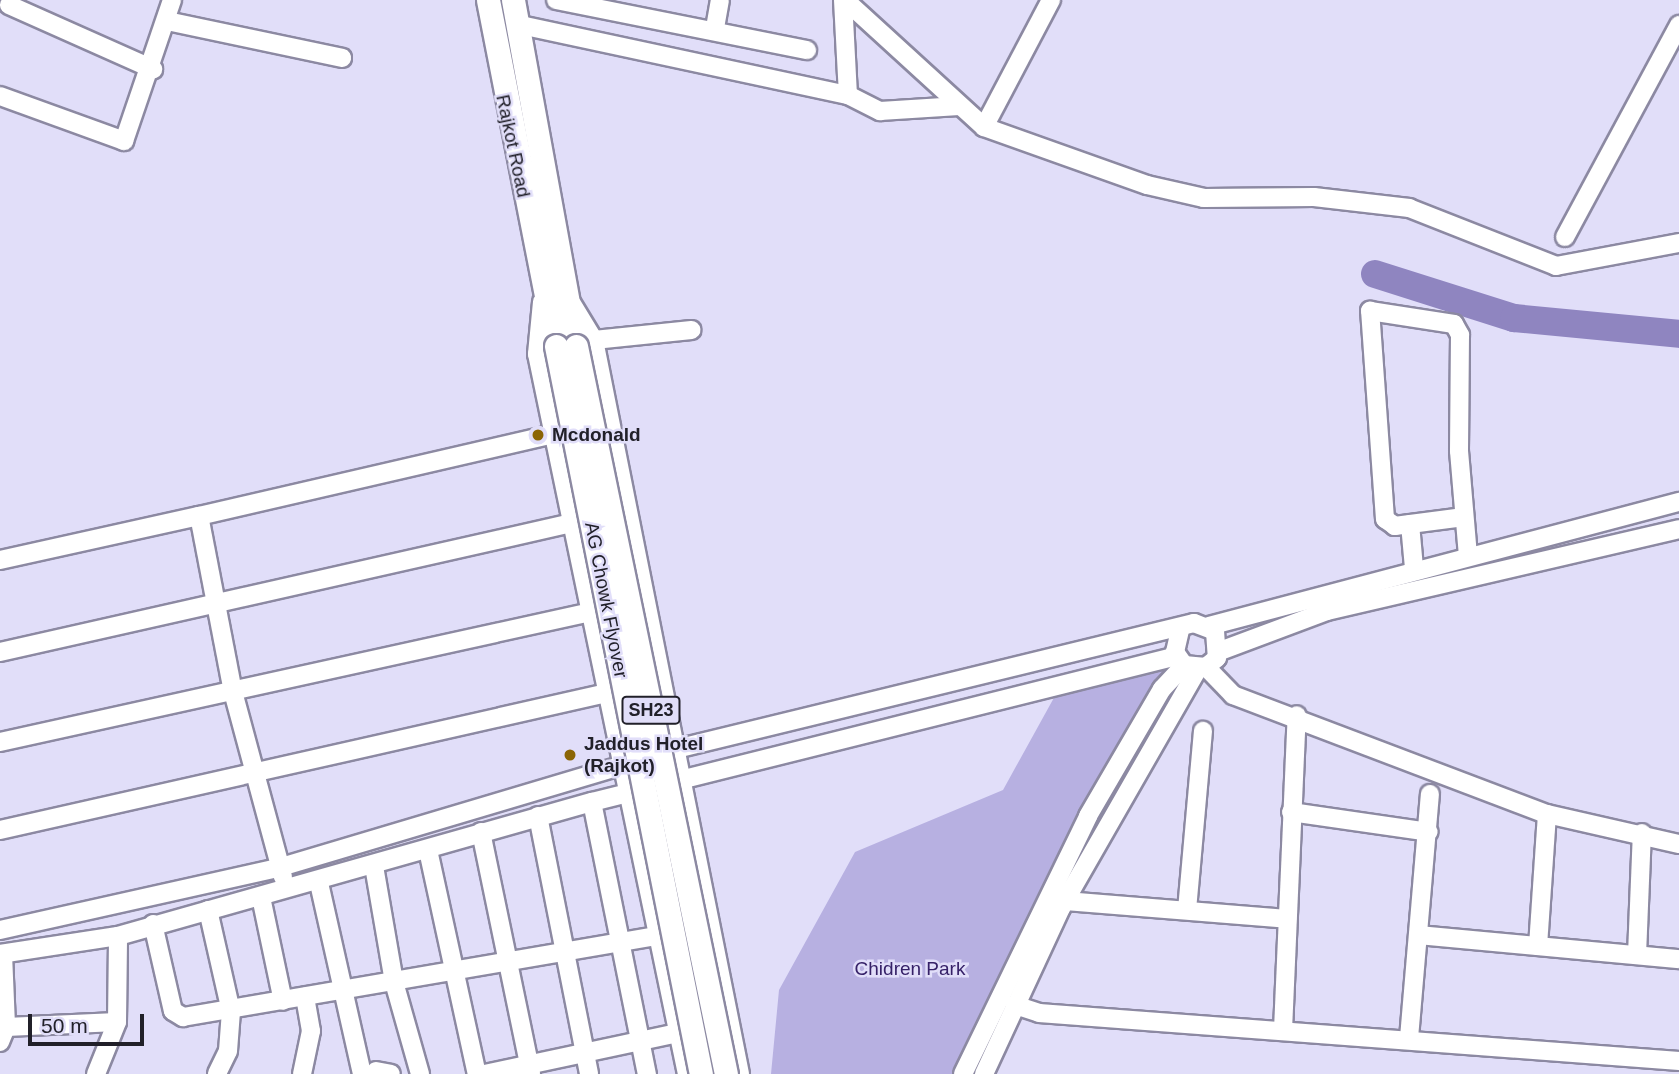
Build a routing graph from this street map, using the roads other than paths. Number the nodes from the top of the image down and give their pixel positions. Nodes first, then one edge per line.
1 (172, 0) edge
2 (488, 0) edge
3 (513, 0) edge
4 (556, 0) edge
5 (720, 0) edge
6 (844, 0) edge
7 (1051, 0) edge
8 (606, 4) edge
9 (9, 5) dead end
10 (657, 9) edge
11 (167, 21) junction
12 (516, 24) junction
13 (1679, 25) edge
14 (715, 28) junction
15 (807, 50) dead end
16 (342, 58) dead end
17 (153, 69) junction
18 (848, 95) junction
19 (0, 96) edge
20 (959, 106) junction
21 (984, 127) junction
22 (1565, 237) dead end
23 (1679, 243) edge
24 (548, 262) junction
25 (554, 292) junction
26 (691, 330) dead end
27 (575, 344) junction
28 (554, 434) junction
29 (1679, 502) edge
30 (199, 516) junction
31 (1464, 517) junction
32 (572, 523) junction
33 (1410, 524) junction
34 (1679, 529) edge
35 (1468, 555) junction
36 (0, 560) edge
37 (1414, 568) junction
38 (216, 608) junction
39 (590, 612) junction
40 (1209, 626) junction
41 (1180, 630) junction
42 (1220, 651) junction
43 (0, 652) edge
44 (1191, 664) junction
45 (233, 692) junction
46 (607, 692) junction
47 (1297, 715) junction
48 (1203, 731) dead end
49 (0, 742) edge
50 (676, 749) junction
51 (622, 765) junction
52 (253, 773) junction
53 (683, 779) junction
54 (628, 793) junction
55 (1430, 794) dead end
56 (592, 802) junction
57 (1291, 812) junction
58 (1547, 814) junction
59 (538, 816) junction
60 (0, 831) edge
61 (481, 831) junction
62 (1429, 832) junction
63 (1642, 833) junction
64 (1679, 845) edge
65 (428, 850) junction
66 (374, 866) junction
67 (281, 867) junction
68 (319, 883) junction
69 (287, 890) junction
70 (261, 897) junction
71 (1065, 901) junction
72 (208, 910) junction
73 (1187, 911) junction
74 (1287, 919) junction
75 (153, 924) junction
76 (0, 930) edge
77 (1419, 934) junction
78 (118, 936) junction
79 (658, 936) junction
80 (623, 945) junction
81 (1538, 946) junction
82 (1, 954) edge
83 (565, 955) junction
84 (1637, 955) junction
85 (1679, 958) edge
86 (509, 964) junction
87 (453, 975) junction
88 (394, 982) junction
89 (338, 991) junction
90 (305, 997) junction
91 (283, 1001) junction
92 (1015, 1005) junction
93 (231, 1011) junction
94 (117, 1022) junction
95 (1283, 1030) junction
96 (678, 1033) junction
97 (3, 1035) edge
98 (1409, 1038) junction
99 (641, 1039) junction
100 (584, 1052) junction
101 (1679, 1061) edge
102 (530, 1069) edge
103 (377, 1073) edge
104 (96, 1074) edge
105 (217, 1074) edge
106 (302, 1074) edge
107 (420, 1074) edge
108 (477, 1074) edge
109 (485, 1074) edge
110 (589, 1074) edge
111 (647, 1074) edge
112 (687, 1074) edge
113 (701, 1074) edge
114 (726, 1074) edge
115 (740, 1074) edge
116 (963, 1074) edge
117 (984, 1074) edge

1 - 11 street
2 - 24 main road, Rajkot Road / SH23
3 - 12 main road, SH23
4 - 8 street
5 - 14 street
6 - 18 street
6 - 20 street
7 - 21 street
8 - 10 street
9 - 17 street
10 - 14 street
11 - 16 street
11 - 17 street
12 - 18 street
12 - 24 main road, Rajkot Road / SH23
13 - 22 street
14 - 15 street
17 - 19 street
18 - 20 street
20 - 21 street
21 - 23 street
24 - 25 main road, Rajkot Road / SH23
25 - 27 main road, AG Chowk Flyover / SH23
25 - 28 street
26 - 27 street
27 - 50 street
27 - 113 main road, AG Chowk Flyover / SH23, bridge
27 - 114 main road, AG Chowk Flyover / SH23, bridge
28 - 30 street
28 - 32 street
29 - 35 street
30 - 36 street
30 - 38 street
31 - 33 street
31 - 33 street
31 - 35 street
32 - 38 street
32 - 39 street
33 - 37 street
34 - 42 street
35 - 37 street
37 - 40 street
38 - 43 street
38 - 45 street
39 - 45 street
39 - 46 street
40 - 41 street
40 - 42 street
41 - 44 street
41 - 50 street
42 - 44 street
44 - 47 street
44 - 53 street
44 - 71 street
44 - 116 street
45 - 49 street
45 - 52 street
46 - 51 street
46 - 52 street
47 - 57 street
47 - 58 street
48 - 73 street
50 - 51 street
50 - 53 street
51 - 54 street
51 - 67 street
52 - 60 street
52 - 67 street
53 - 54 street
53 - 115 street
54 - 56 street
54 - 79 street
55 - 62 street
56 - 59 street
56 - 80 street
57 - 62 street
57 - 74 street
58 - 63 street
58 - 81 street
59 - 61 street
59 - 83 street
61 - 65 street
61 - 86 street
62 - 77 street
63 - 64 street
63 - 84 street
65 - 66 street
65 - 87 street
66 - 68 street
66 - 88 street
67 - 69 street
67 - 76 street
68 - 69 street
68 - 89 street
69 - 70 street
70 - 72 street
70 - 91 street
71 - 73 street
71 - 92 street
72 - 75 street
72 - 93 street
73 - 74 street
74 - 95 street
75 - 78 street
75 - 93 street
77 - 81 street
77 - 98 street
78 - 82 street
78 - 94 street
79 - 80 street
79 - 96 street
80 - 83 street
80 - 99 street
81 - 84 street
82 - 97 street
83 - 86 street
83 - 100 street
84 - 85 street
86 - 87 street
86 - 102 street
87 - 88 street
87 - 108 street
88 - 89 street
88 - 107 street
89 - 90 street
89 - 103 street
90 - 91 street
90 - 106 street
91 - 93 street
92 - 95 street
92 - 117 street
93 - 105 street
94 - 97 street
94 - 104 street
95 - 98 street
96 - 99 street
96 - 112 street
98 - 101 street
99 - 100 street
99 - 111 street
100 - 102 street
100 - 110 street
102 - 109 street

